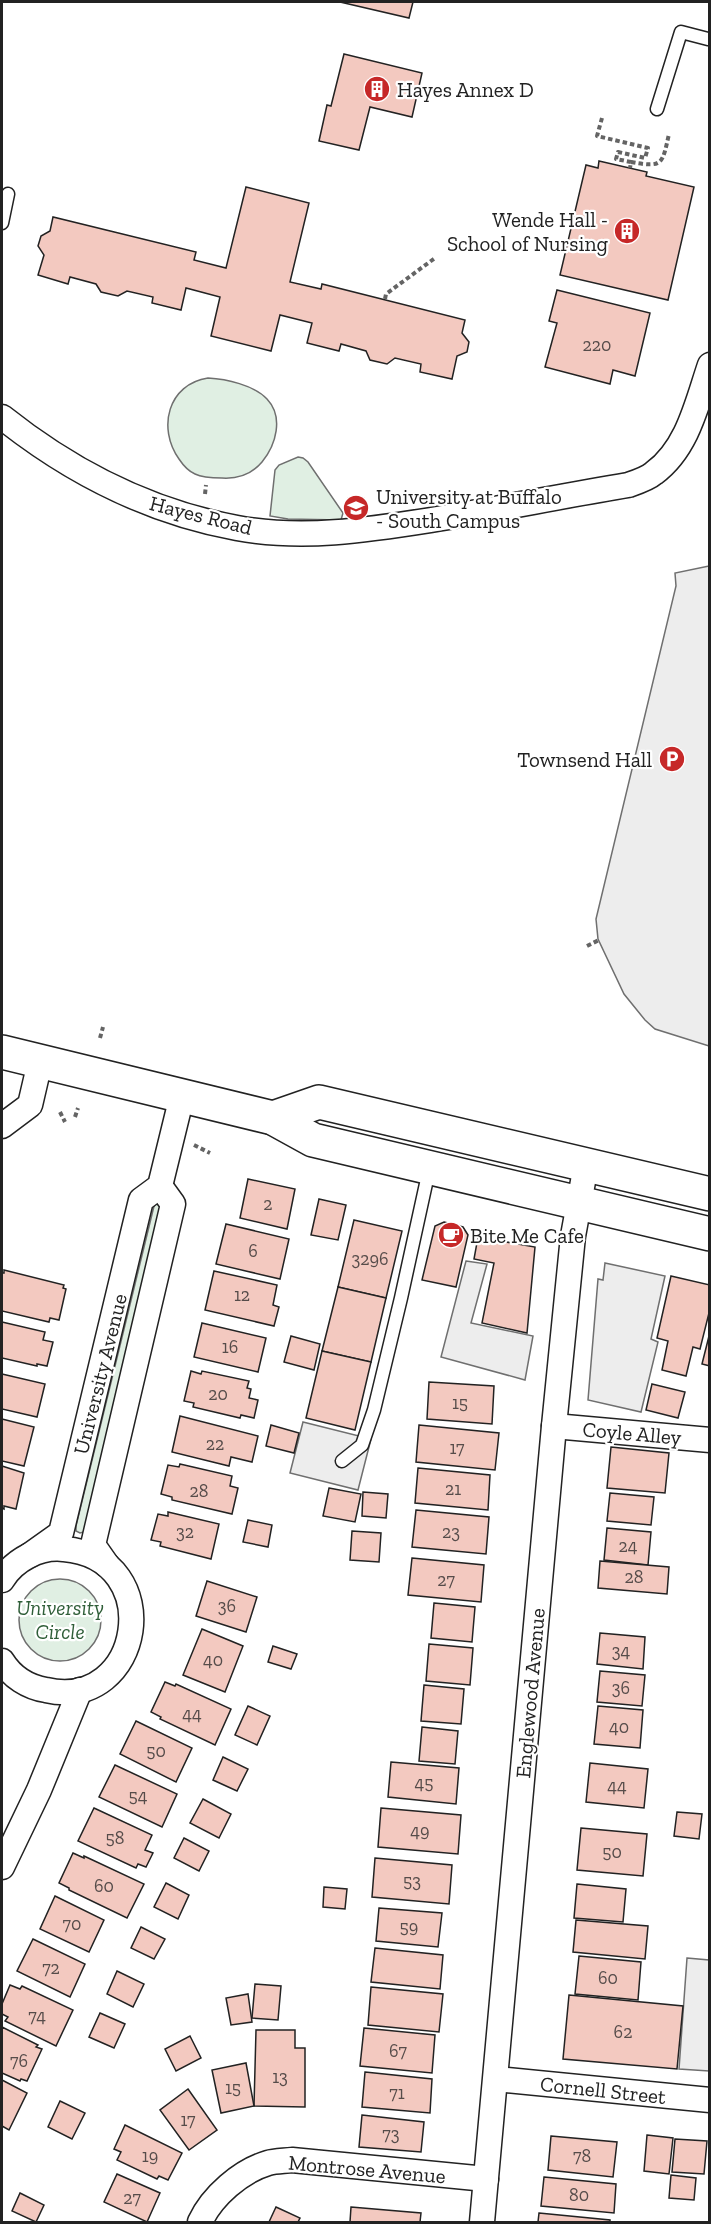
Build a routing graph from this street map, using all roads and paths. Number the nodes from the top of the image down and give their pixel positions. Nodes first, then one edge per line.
1 (709, 39) edge
2 (657, 110) dead end
3 (602, 118) dead end
4 (669, 134) dead end
5 (631, 162) junction
6 (630, 168) dead end
7 (8, 194) dead end
8 (2, 223) edge
9 (435, 258) dead end
10 (385, 299) dead end
11 (710, 365) edge
12 (2, 417) edge
13 (206, 485) dead end
14 (205, 494) dead end
15 (599, 940) dead end
16 (587, 946) dead end
17 (104, 1027) dead end
18 (100, 1038) dead end
19 (2, 1052) edge
20 (40, 1062) junction
21 (183, 1096) junction
22 (78, 1108) dead end
23 (60, 1112) dead end
24 (75, 1117) dead end
25 (273, 1118) junction
26 (65, 1122) dead end
27 (2, 1126) edge
28 (193, 1144) dead end
29 (210, 1153) dead end
30 (586, 1165) junction
31 (430, 1169) junction
32 (160, 1186) junction
33 (710, 1194) edge
34 (578, 1203) junction
35 (710, 1234) edge
36 (554, 1426) junction
37 (710, 1440) edge
38 (342, 1461) dead end
39 (30, 1555) junction
40 (107, 1565) junction
41 (3, 1577) edge
42 (2, 1661) edge
43 (80, 1690) junction
44 (2, 1867) edge
45 (496, 2079) junction
46 (710, 2100) edge
47 (486, 2180) junction
48 (200, 2223) edge
49 (482, 2223) edge

1 - 2 lane
3 - 5 path
4 - 5 path
5 - 6 path
7 - 8 lane
9 - 10 path
11 - 12 street, Hayes Road
13 - 14 path
15 - 16 path
17 - 18 path
19 - 20 main road
20 - 21 main road
20 - 27 street
21 - 25 main road
21 - 32 street
22 - 24 path
23 - 26 path
25 - 30 main road
25 - 31 main road
28 - 29 path
30 - 33 main road
30 - 34 street, Englewood Avenue
31 - 34 main road
31 - 38 lane
32 - 39 street, University Avenue
32 - 40 street, University Avenue
34 - 35 main road
34 - 36 street, Englewood Avenue
36 - 37 street, Coyle Alley
36 - 45 street, Englewood Avenue
39 - 40 street
39 - 41 street
40 - 43 street
42 - 43 street
43 - 44 street
45 - 46 street, Cornell Street
45 - 47 street, Englewood Avenue
47 - 48 street, Montrose Avenue
47 - 49 street, Englewood Avenue

